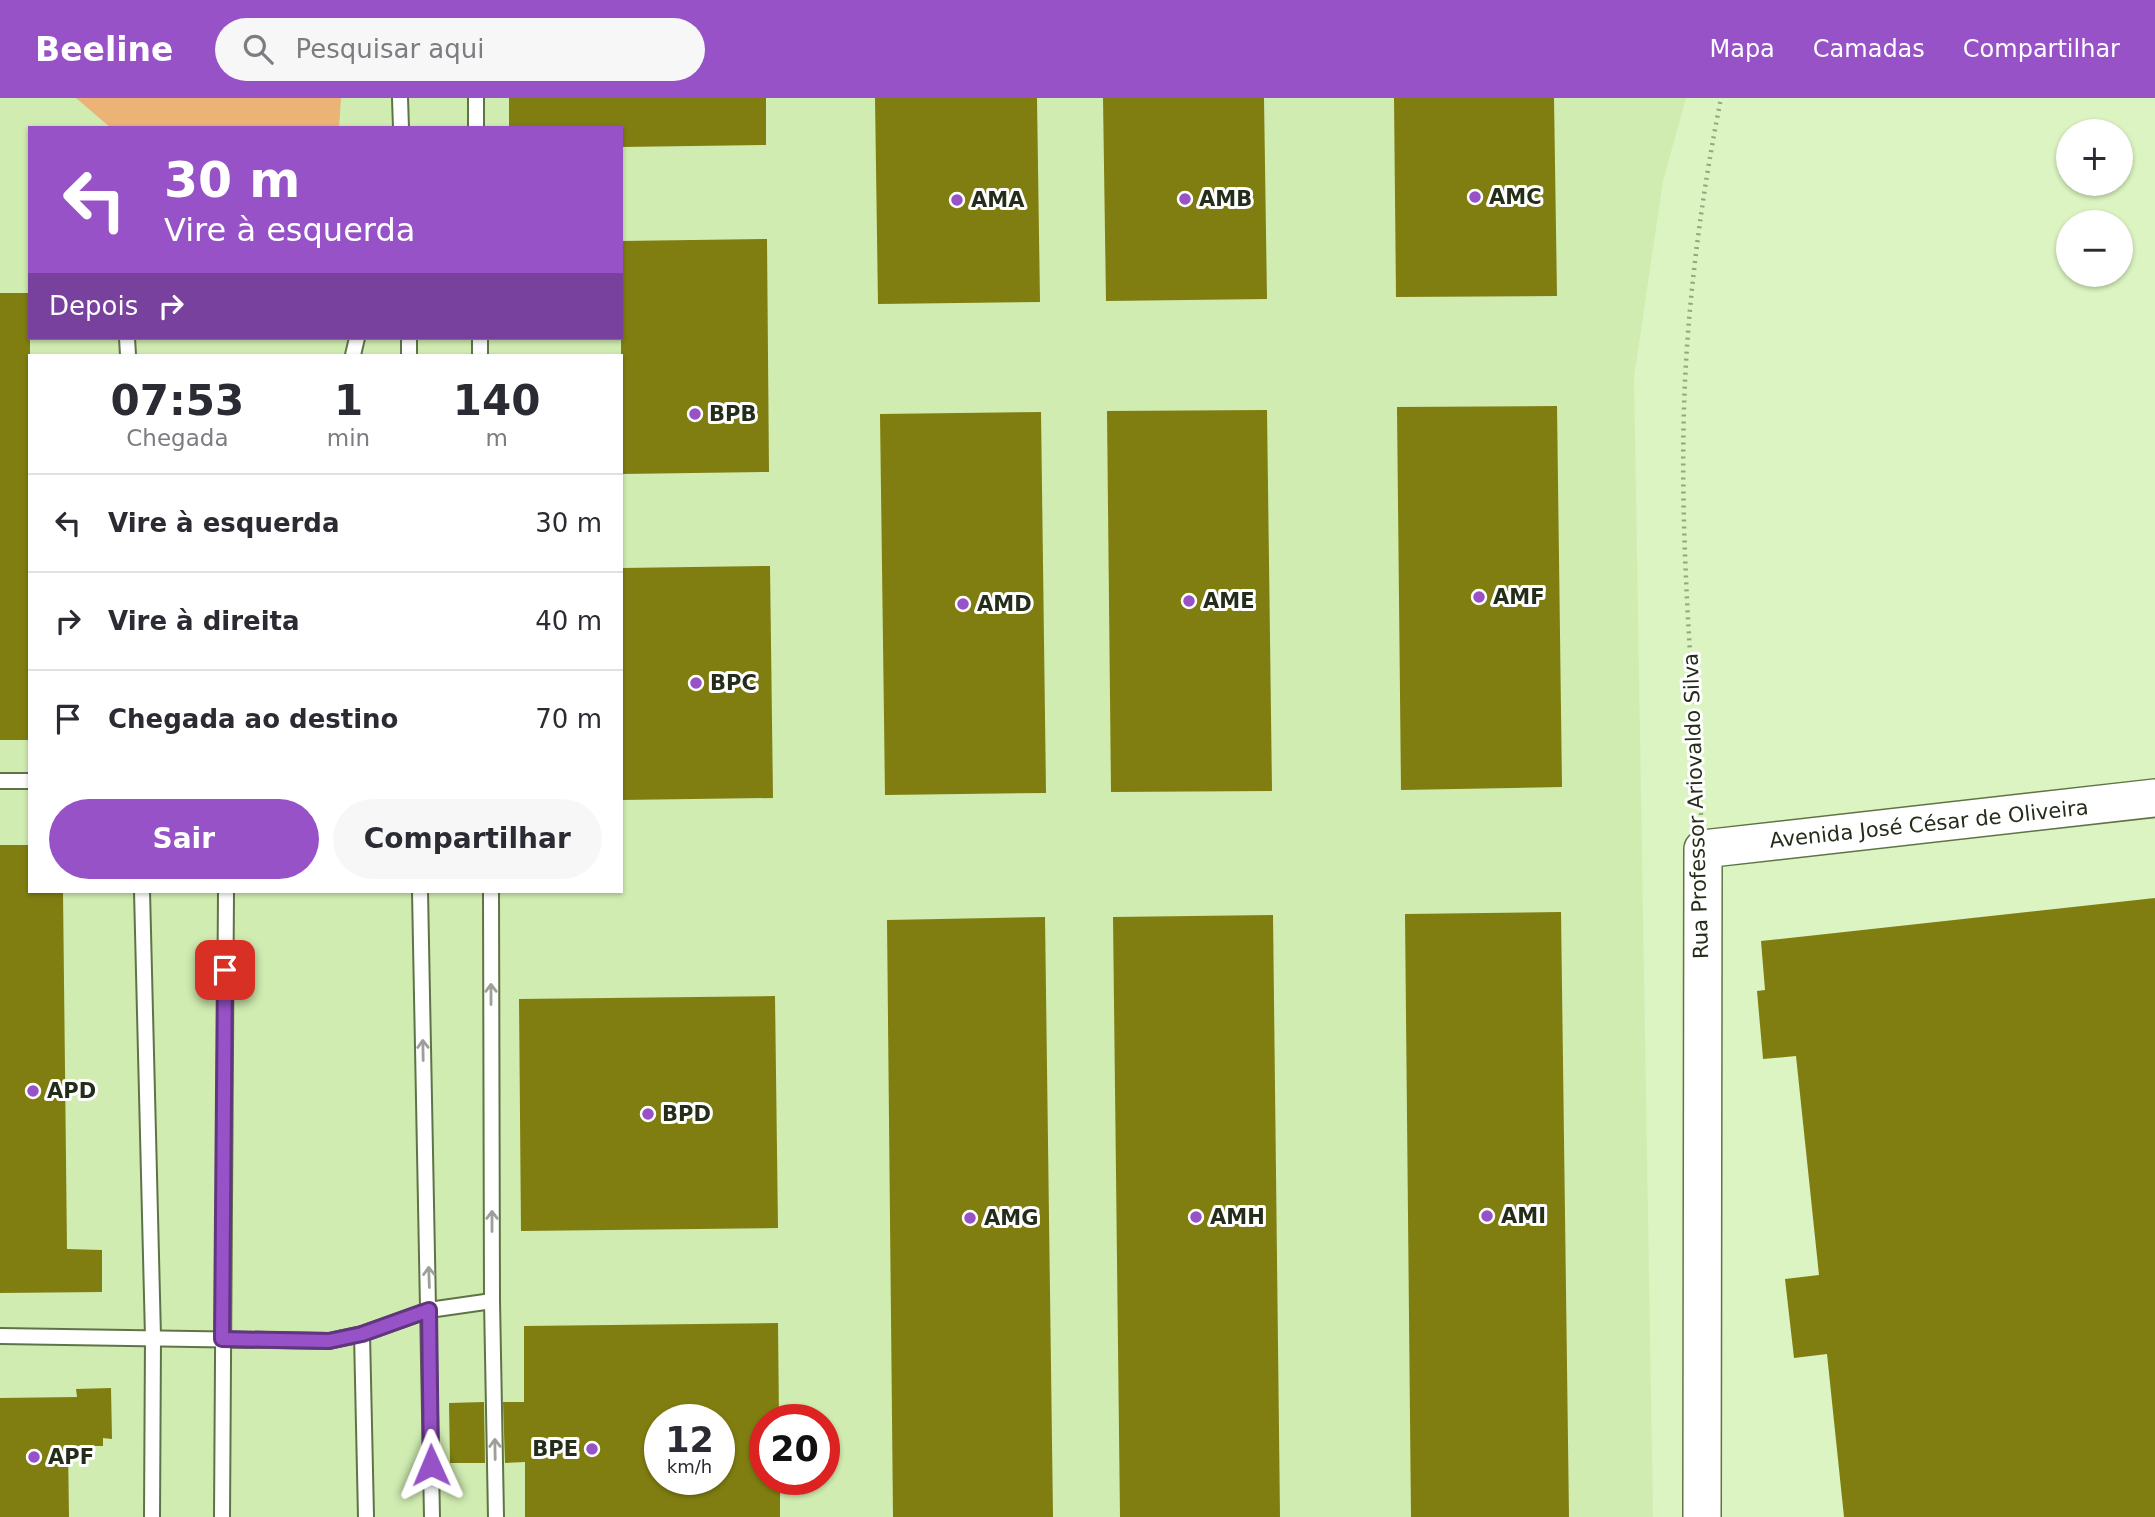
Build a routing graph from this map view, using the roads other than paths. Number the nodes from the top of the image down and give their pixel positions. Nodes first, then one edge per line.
1 (400, 98) edge
2 (476, 98) edge
3 (401, 126) edge
4 (476, 126) edge
5 (0, 781) edge
6 (28, 781) edge
7 (2155, 798) edge
8 (1703, 849) joint
9 (142, 893) edge
10 (226, 893) edge
11 (420, 893) edge
12 (491, 893) edge
13 (492, 1301) junction
14 (429, 1310) junction
15 (362, 1334) junction
16 (0, 1336) edge
17 (153, 1337) junction
18 (222, 1339) junction
19 (152, 1517) edge
20 (222, 1517) edge
21 (366, 1517) edge
22 (432, 1517) edge
23 (496, 1517) edge
24 (1702, 1517) edge

1 - 3 lane
2 - 4 lane
5 - 6 lane
7 - 8 street, Avenida José César de Oliveira
8 - 24 street, Rua Professor Ariovaldo Silva
9 - 17 lane
10 - 18 lane
14 -> 11 lane
13 -> 12 lane
13 - 14 lane
23 -> 13 lane
14 - 15 lane
14 - 22 lane
15 - 18 lane
15 - 21 lane
16 - 17 lane
17 - 18 lane
17 - 19 lane
18 - 20 lane

